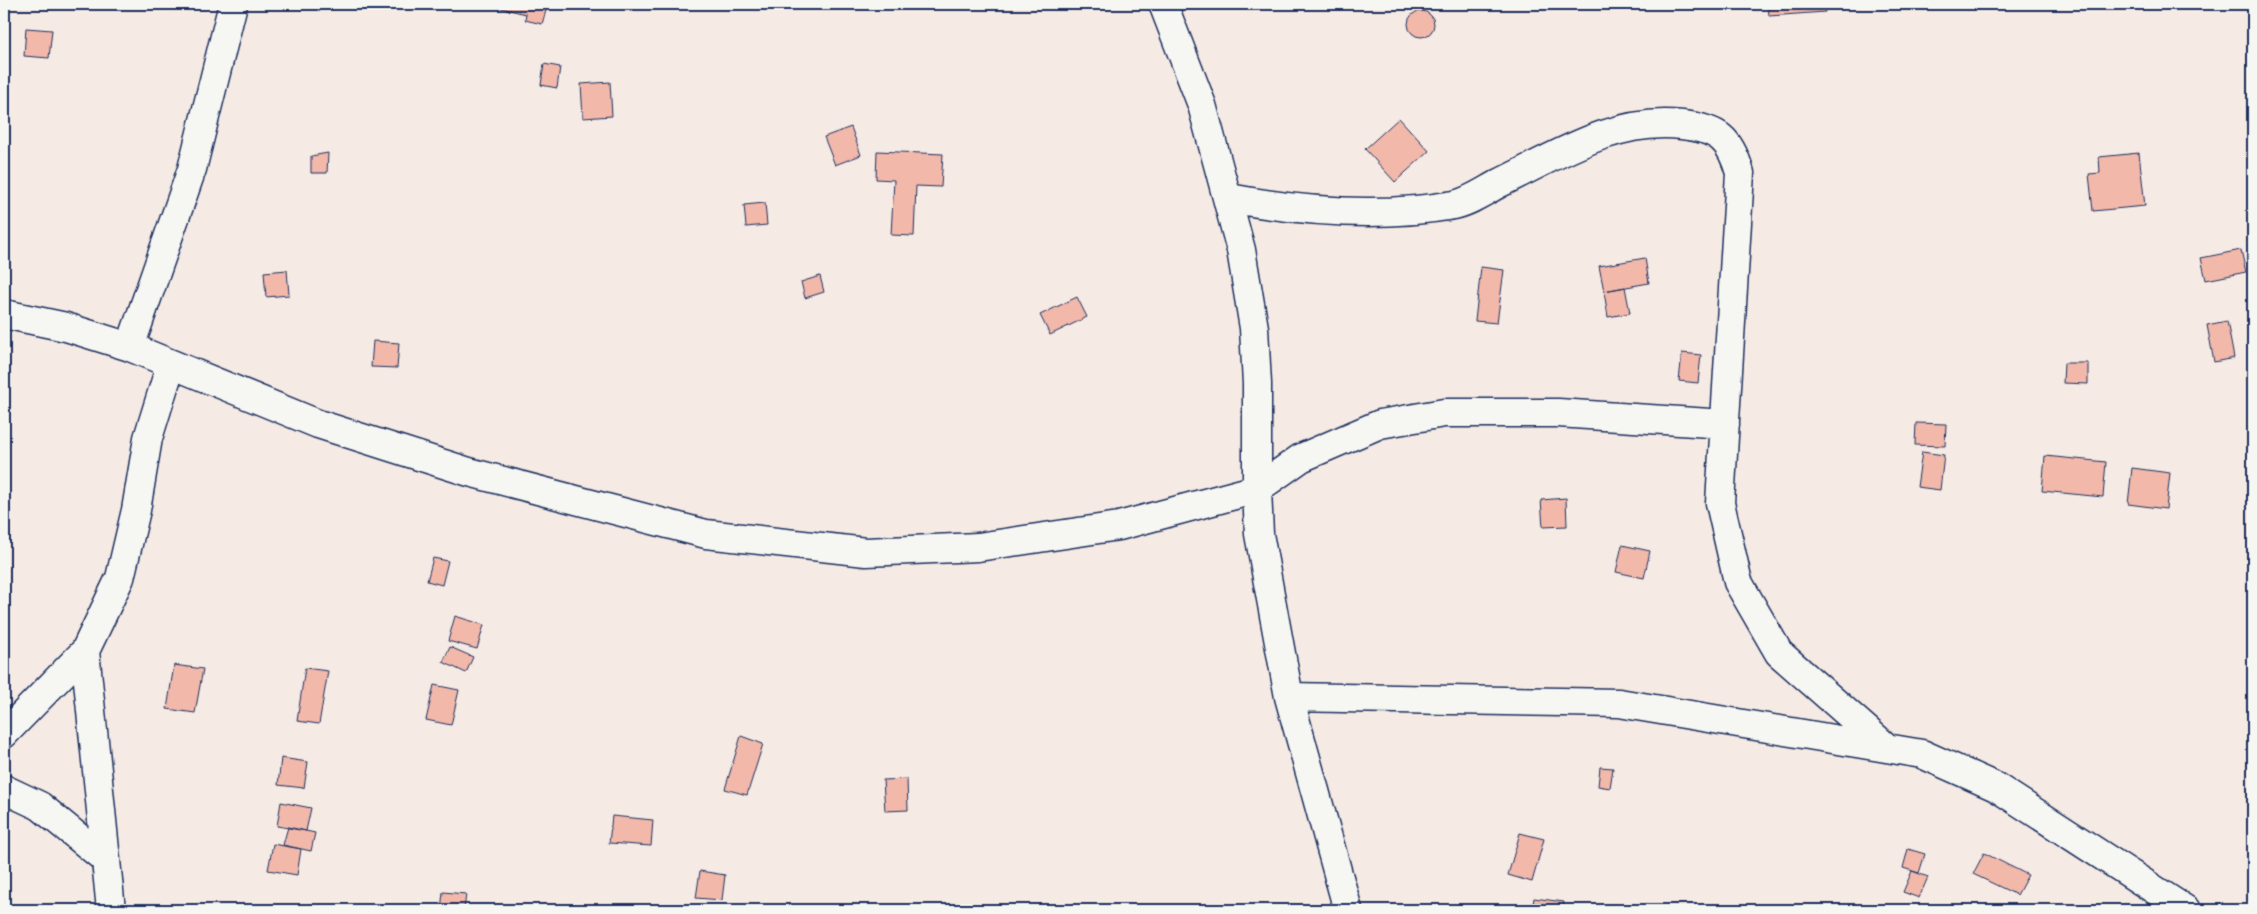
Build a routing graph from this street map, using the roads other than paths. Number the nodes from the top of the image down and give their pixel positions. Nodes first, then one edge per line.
1 (233, 4) edge
2 (1163, 4) edge
3 (1229, 198) junction
4 (4, 314) edge
5 (130, 347) junction
6 (171, 364) junction
7 (1725, 424) junction
8 (1257, 489) junction
9 (86, 651) junction
10 (1289, 697) junction
11 (4, 734) edge
12 (1887, 748) junction
13 (4, 789) edge
14 (106, 860) junction
15 (111, 910) edge
16 (1348, 910) edge
17 (2186, 910) edge

1 - 5 street
2 - 3 street
3 - 7 street
3 - 8 street
4 - 5 street
5 - 6 street
6 - 8 street
6 - 9 street
7 - 8 street
7 - 12 street
8 - 10 street
9 - 11 street
9 - 14 street
10 - 12 street
10 - 16 street
12 - 17 street
13 - 14 street
14 - 15 street

